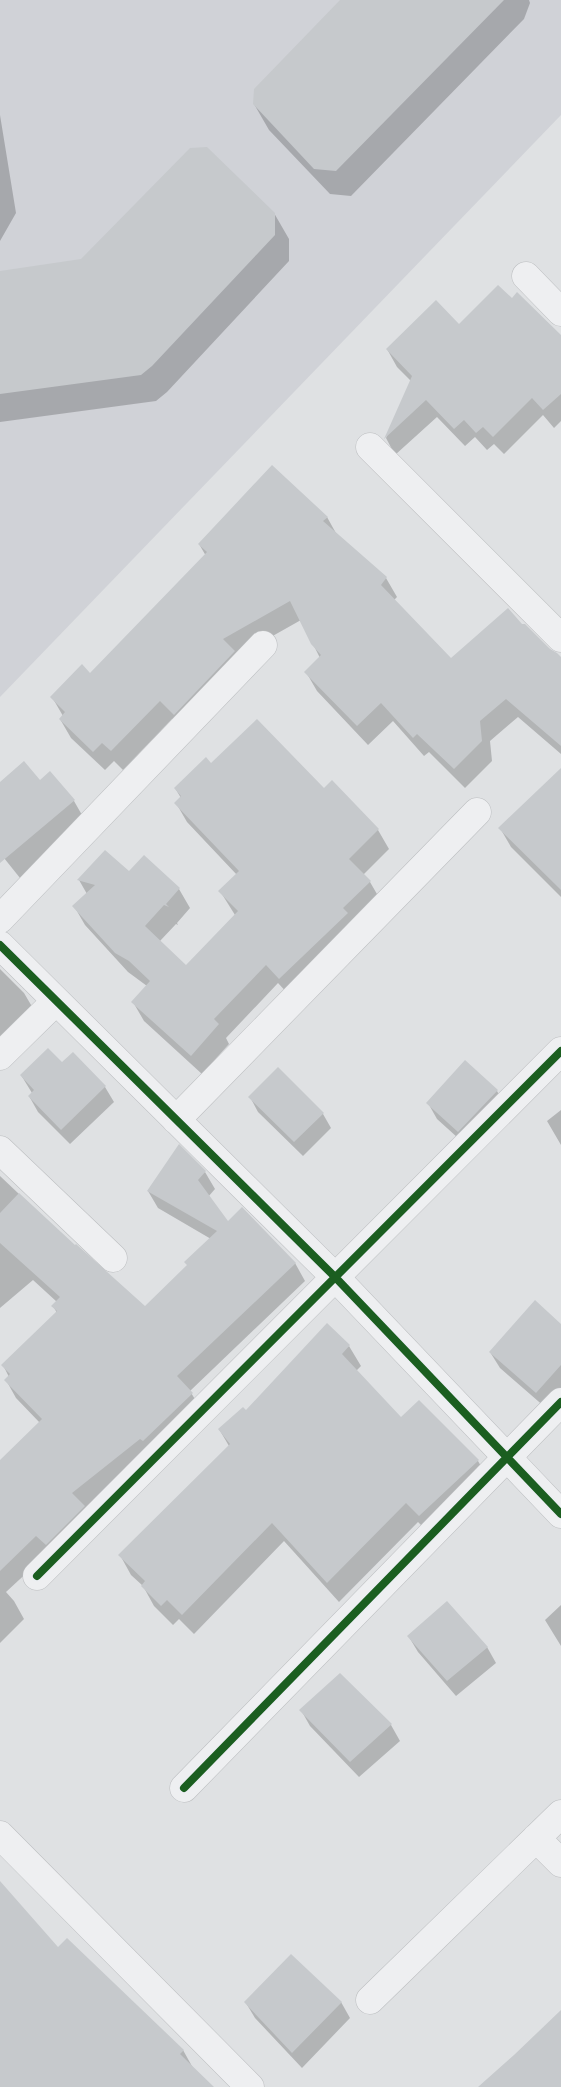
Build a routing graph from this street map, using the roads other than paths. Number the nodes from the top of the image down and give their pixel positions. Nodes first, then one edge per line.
1 (526, 276) dead end
2 (561, 312) edge
3 (370, 447) dead end
4 (561, 638) edge
5 (263, 645) dead end
6 (477, 812) dead end
7 (0, 919) edge
8 (0, 945) edge
9 (56, 1001) junction
10 (561, 1052) edge
11 (0, 1056) edge
12 (176, 1120) junction
13 (0, 1150) edge
14 (113, 1258) dead end
15 (336, 1278) junction
16 (561, 1402) edge
17 (507, 1457) junction
18 (561, 1514) edge
19 (37, 1576) dead end
20 (184, 1788) dead end
21 (561, 1814) edge
22 (0, 1835) edge
23 (536, 1838) junction
24 (561, 1863) edge
25 (370, 2000) dead end
26 (250, 2087) edge

1 - 2 street
3 - 4 street
5 - 7 street
6 - 12 street
8 - 9 street
9 - 11 street
9 - 12 street
10 - 15 street
12 - 15 street
13 - 14 street
15 - 17 street
15 - 19 street
16 - 17 street
17 - 18 street
17 - 20 street
21 - 23 street
22 - 26 street
23 - 24 street
23 - 25 street

